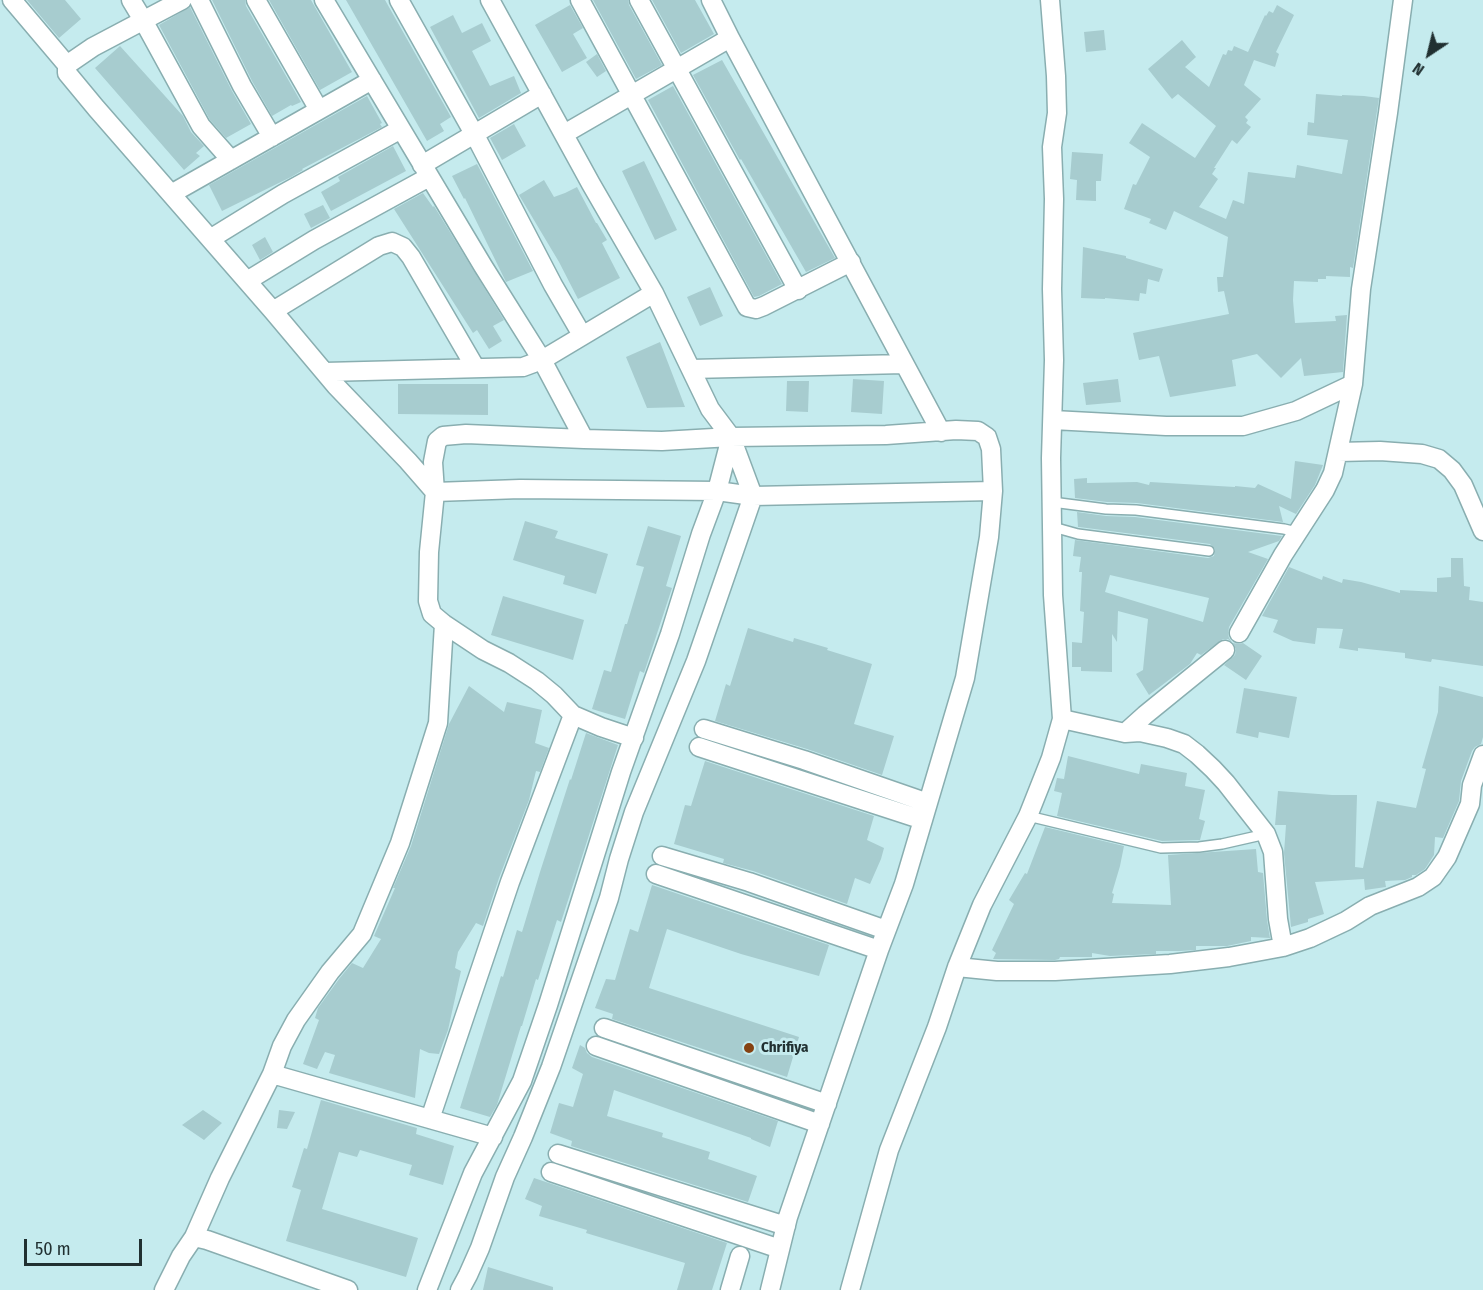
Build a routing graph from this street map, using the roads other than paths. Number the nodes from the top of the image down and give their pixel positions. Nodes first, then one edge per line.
1 (12, 0) edge
2 (130, 0) edge
3 (182, 0) edge
4 (199, 0) edge
5 (256, 0) edge
6 (324, 0) edge
7 (399, 0) edge
8 (490, 0) edge
9 (580, 0) edge
10 (639, 0) edge
11 (711, 0) edge
12 (1050, 0) edge
13 (1403, 0) edge
14 (143, 20) junction
15 (730, 38) junction
16 (67, 66) junction
17 (677, 70) junction
18 (372, 80) junction
19 (542, 94) junction
20 (632, 96) junction
21 (319, 110) junction
22 (401, 129) junction
23 (474, 134) junction
24 (564, 134) junction
25 (272, 137) junction
26 (231, 160) junction
27 (426, 171) junction
28 (171, 194) junction
29 (210, 239) junction
30 (851, 262) junction
31 (247, 281) junction
32 (798, 290) junction
33 (654, 293) junction
34 (273, 311) junction
35 (582, 335) junction
36 (542, 360) junction
37 (904, 364) junction
38 (475, 367) junction
39 (691, 369) junction
40 (325, 372) junction
41 (1353, 384) junction
42 (1053, 420) junction
43 (941, 432) junction
44 (731, 437) junction
45 (584, 439) junction
46 (1338, 452) junction
47 (717, 491) junction
48 (993, 491) junction
49 (435, 492) junction
50 (753, 495) junction
51 (1052, 502) junction
52 (1053, 527) junction
53 (1483, 531) edge
54 (1297, 532) junction
55 (1209, 551) dead end
56 (444, 624) junction
57 (1239, 633) dead end
58 (1225, 650) dead end
59 (573, 715) junction
60 (1062, 719) junction
61 (704, 729) dead end
62 (1125, 733) junction
63 (634, 738) junction
64 (699, 747) dead end
65 (1483, 755) edge
66 (804, 760) junction
67 (798, 779) junction
68 (1478, 788) edge
69 (926, 812) junction
70 (1028, 816) junction
71 (1266, 834) junction
72 (662, 856) dead end
73 (656, 874) dead end
74 (749, 882) junction
75 (742, 903) junction
76 (886, 930) junction
77 (1283, 947) junction
78 (879, 950) junction
79 (957, 967) junction
80 (604, 1028) dead end
81 (596, 1046) dead end
82 (697, 1059) junction
83 (272, 1074) junction
84 (691, 1080) junction
85 (827, 1104) junction
86 (430, 1119) junction
87 (820, 1124) junction
88 (494, 1137) junction
89 (558, 1154) dead end
90 (551, 1172) dead end
91 (648, 1182) junction
92 (642, 1203) junction
93 (786, 1226) junction
94 (194, 1237) junction
95 (780, 1249) junction
96 (740, 1256) dead end
97 (164, 1290) edge
98 (348, 1290) edge
99 (427, 1290) edge
100 (460, 1290) edge
101 (730, 1290) edge
102 (770, 1290) edge
103 (850, 1290) edge

1 - 16 street
2 - 14 street
3 - 14 street
4 - 25 street
5 - 21 street
6 - 18 street
7 - 23 street
8 - 19 street
9 - 20 street
10 - 17 street
11 - 15 street
12 - 42 street
13 - 41 street
14 - 16 street
14 - 26 street
15 - 17 street
15 - 30 street
16 - 28 street
17 - 20 street
17 - 32 street
18 - 21 street
18 - 22 street
19 - 23 street
19 - 24 street
20 - 24 street
20 - 32 street
21 - 25 street
22 - 27 street
22 - 29 street
23 - 27 street
23 - 35 street
24 - 33 street
25 - 26 street
26 - 28 street
27 - 31 street
27 - 36 street
28 - 29 street
29 - 31 street
30 - 32 street
30 - 37 street
31 - 34 street
33 - 35 street
33 - 39 street
34 - 38 street
34 - 40 street
35 - 36 street
36 - 38 street
36 - 45 street
37 - 39 street
37 - 43 street
38 - 40 street
39 - 44 street
40 - 49 street
41 - 42 street
41 - 46 street
42 - 51 street
43 - 44 street
43 - 48 street
44 - 45 street
44 - 47 street
44 - 50 street
45 - 49 street
46 - 53 street
46 - 54 street
47 - 49 street
47 - 50 street
47 - 63 street
48 - 50 street
48 - 69 street
49 - 56 street
50 - 100 street
51 - 52 street
51 - 54 lane
52 - 55 lane
52 - 60 street
54 - 57 street
56 - 59 street
56 - 83 street
58 - 62 street
59 - 63 street
59 - 86 street
60 - 62 street
60 - 70 street
61 - 66 street
62 - 71 street
63 - 88 street
64 - 67 street
65 - 68 street
66 - 67 street
66 - 69 street
67 - 69 street
68 - 77 street
69 - 76 street
70 - 71 lane
70 - 79 street
71 - 77 street
72 - 74 street
73 - 75 street
74 - 75 street
74 - 76 street
75 - 78 street
76 - 78 street
77 - 79 street
78 - 85 street
79 - 103 street
80 - 82 street
81 - 84 street
82 - 84 street
82 - 85 street
83 - 86 street
83 - 94 street
84 - 87 street
85 - 87 street
86 - 88 street
87 - 93 street
88 - 99 street
89 - 91 street
90 - 92 street
91 - 92 street
91 - 93 street
92 - 95 street
93 - 95 street
94 - 97 street
94 - 98 street
95 - 102 street
96 - 101 street

